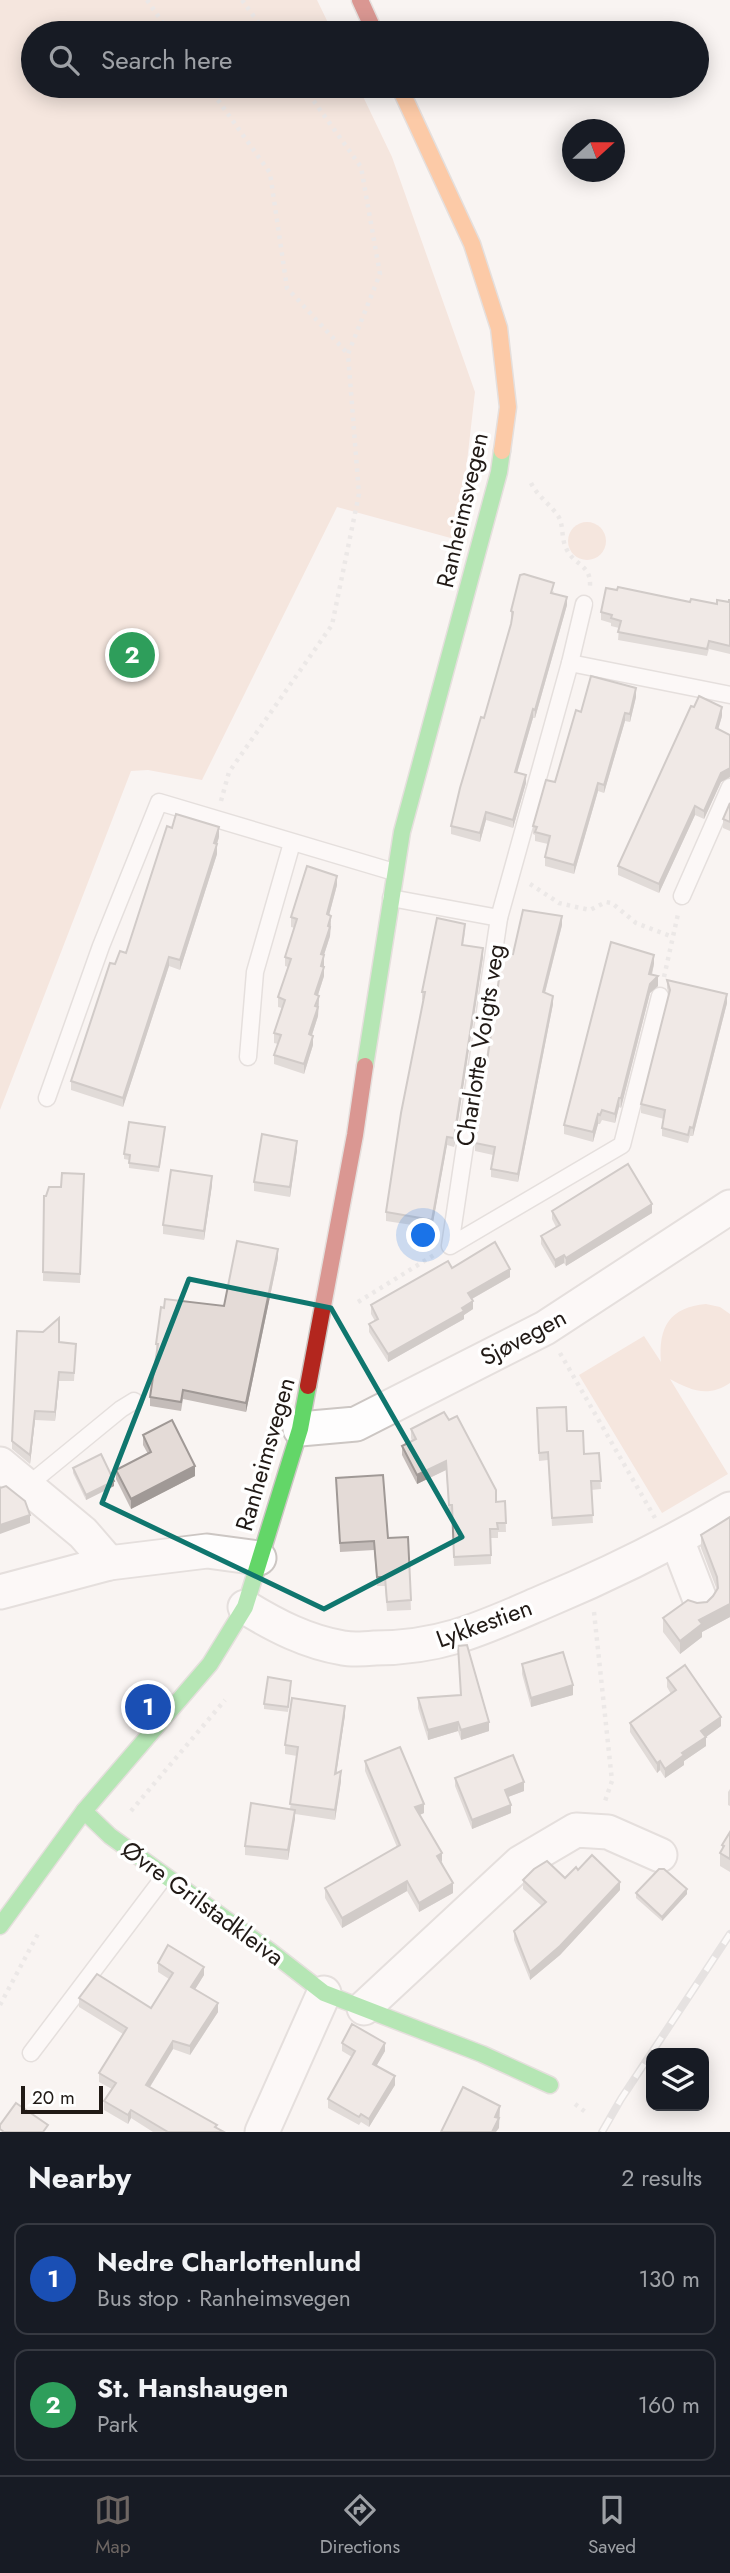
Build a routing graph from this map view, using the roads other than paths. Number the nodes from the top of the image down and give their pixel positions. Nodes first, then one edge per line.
1 (360, 0) edge
2 (370, 21) edge
3 (405, 98) edge
4 (584, 604) road end
5 (570, 663) junction
6 (730, 695) edge
7 (730, 787) edge
8 (292, 843) junction
9 (394, 872) junction
10 (682, 896) road end
11 (391, 898) junction
12 (499, 918) junction
13 (660, 996) road end
14 (248, 1057) dead end
15 (47, 1098) dead end
16 (730, 1207) edge
17 (134, 1401) dead end
18 (300, 1429) junction
19 (0, 1465) edge
20 (27, 1486) junction
21 (730, 1509) edge
22 (673, 1542) junction
23 (259, 1558) junction
24 (109, 1563) junction
25 (0, 1592) edge
26 (699, 1597) dead end
27 (245, 1607) junction
28 (84, 1811) junction
29 (660, 1855) dead end
30 (164, 1877) junction
31 (0, 1926) edge
32 (324, 1993) junction
33 (364, 2008) junction
34 (31, 2053) dead end
35 (550, 2085) dead end
36 (262, 2132) edge

1 - 2 street
3 - 9 street, Ranheimsvegen
4 - 5 lane, Charlotte Voigts veg
5 - 6 lane
5 - 12 lane, Charlotte Voigts veg
7 - 10 lane
8 - 9 lane
8 - 14 lane
8 - 15 lane
9 - 11 street, Ranheimsvegen
11 - 12 lane
11 - 18 street, Ranheimsvegen
12 - 13 lane, Charlotte Voigts veg
16 - 18 street, Sjøvegen
17 - 20 lane
18 - 23 street, Ranheimsvegen
19 - 20 street
20 - 24 street
21 - 22 street, Lykkestien
22 - 26 street
22 - 27 street, Lykkestien
23 - 24 street
23 - 27 street, Ranheimsvegen
24 - 25 street
27 - 28 street, Ranheimsvegen
28 - 30 street, Øvre Grilstadkleiva
28 - 31 street, Ranheimsvegen
29 - 33 street
30 - 32 street, Øvre Grilstadkleiva
30 - 34 lane
32 - 33 street, Øvre Grilstadkleiva
32 - 36 street
33 - 35 street, Øvre Grilstadkleiva

